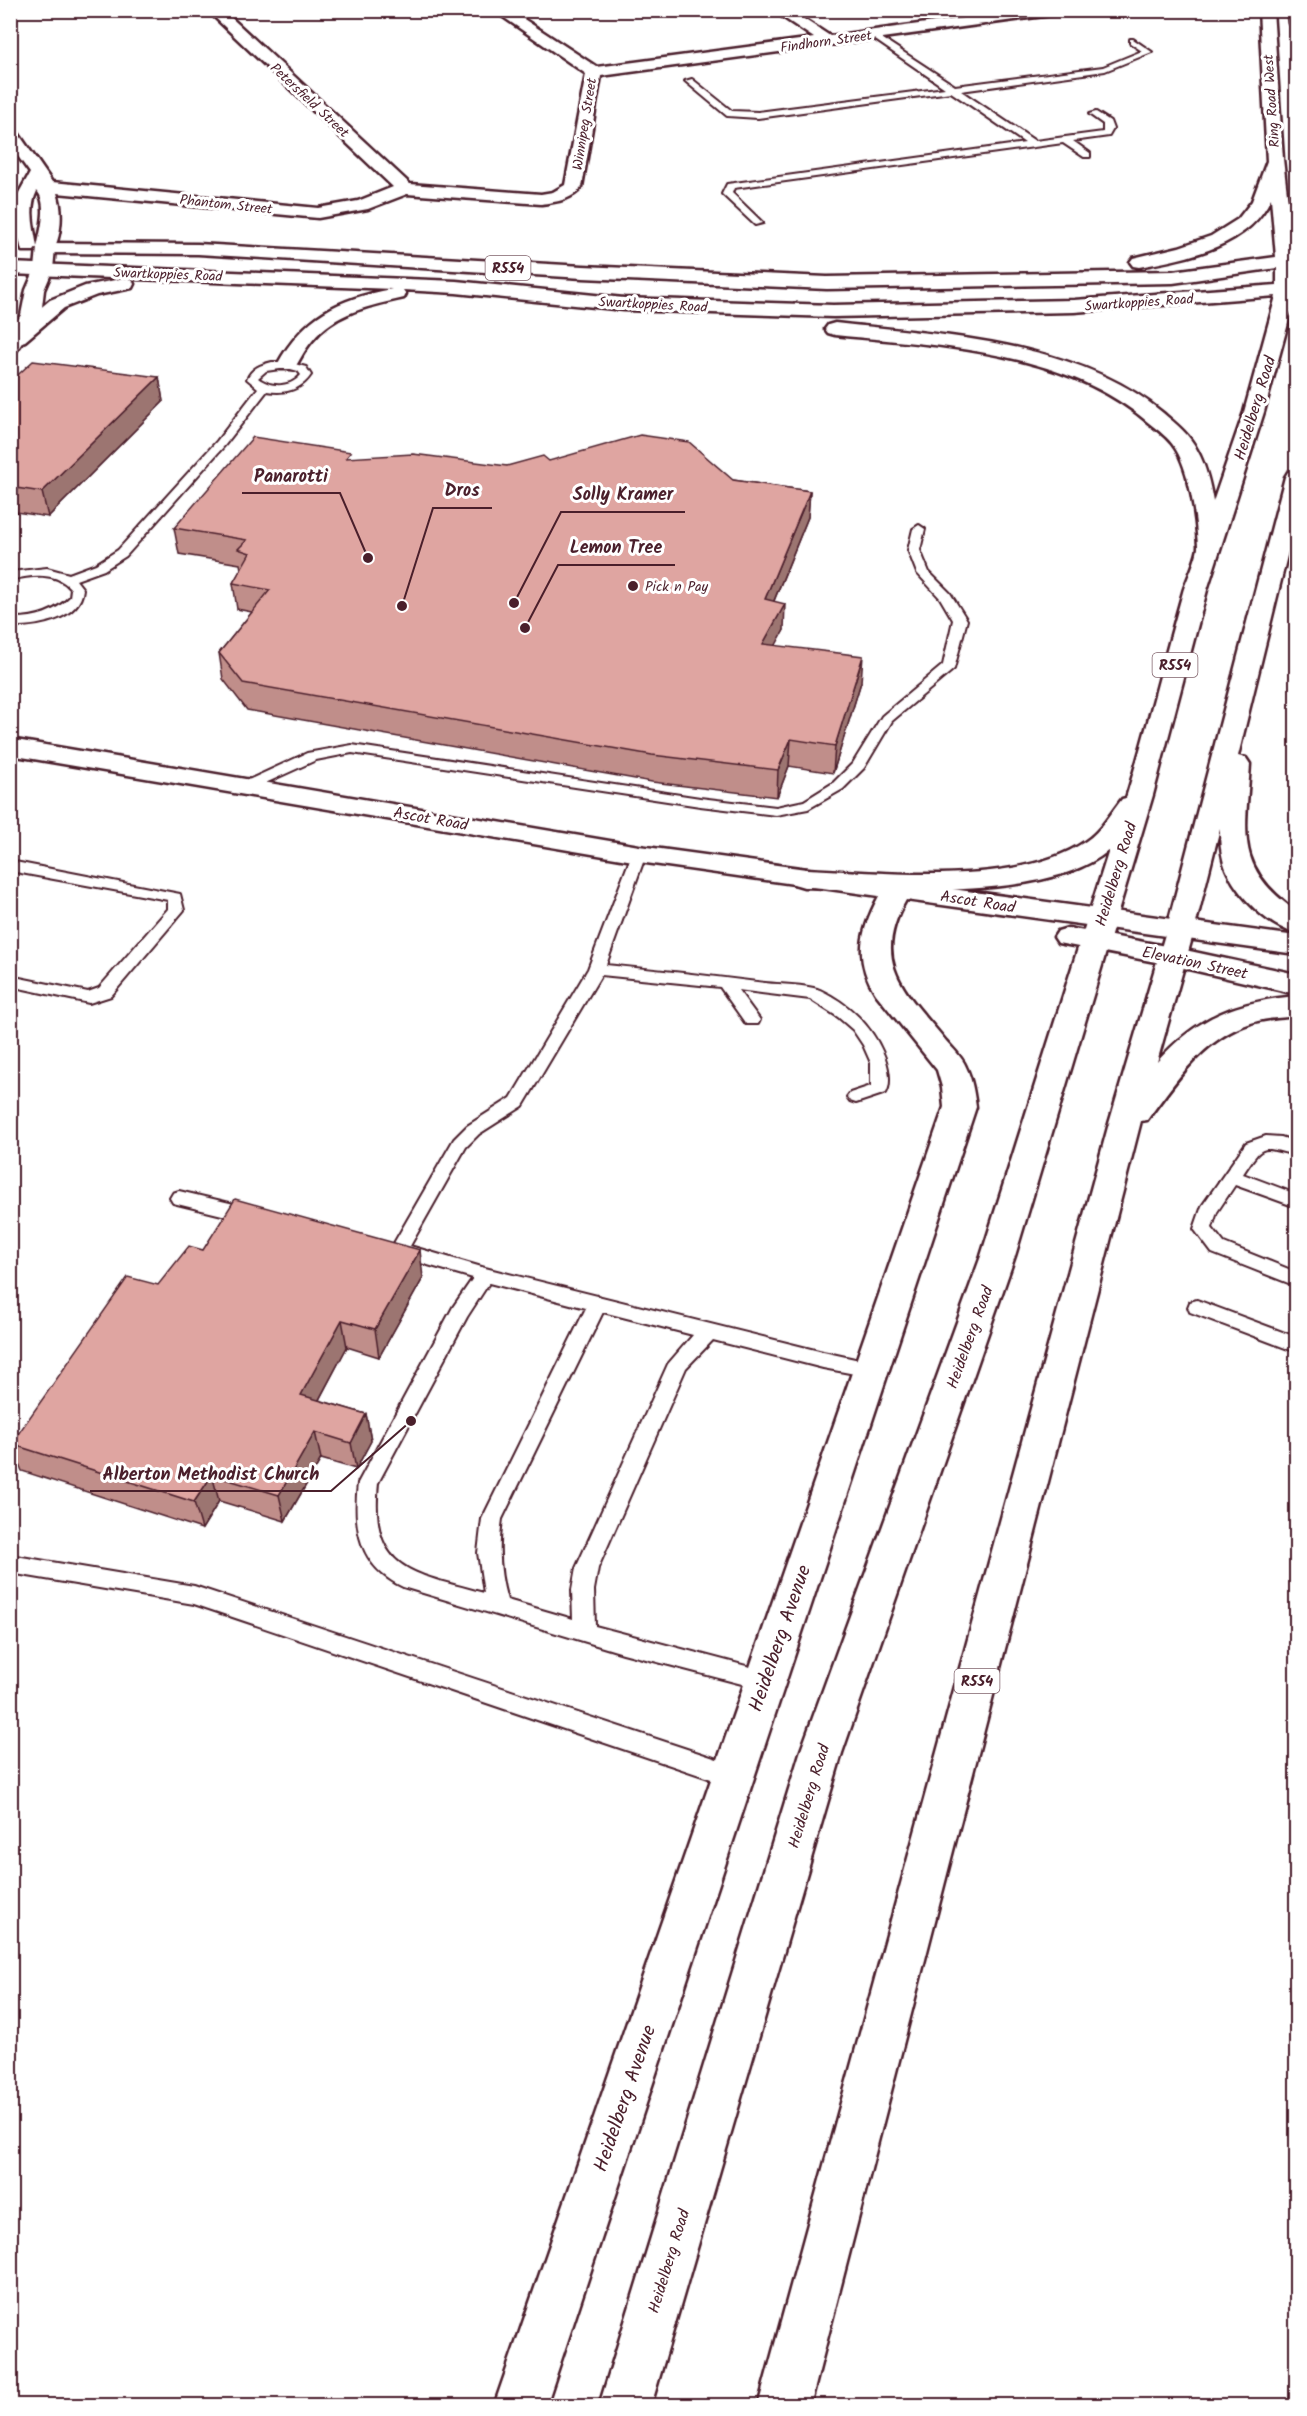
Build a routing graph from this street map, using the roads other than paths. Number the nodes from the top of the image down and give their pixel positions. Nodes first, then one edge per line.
1 (214, 10) edge
2 (500, 10) edge
3 (779, 10) edge
4 (1059, 10) edge
5 (1266, 10) edge
6 (1294, 10) edge
7 (1296, 23) edge
8 (874, 35) junction
9 (828, 41) junction
10 (1133, 41) dead end
11 (594, 72) junction
12 (689, 81) dead end
13 (953, 89) junction
14 (1093, 114) dead end
15 (10, 133) edge
16 (1065, 140) junction
17 (1033, 144) junction
18 (1087, 155) dead end
19 (1275, 159) junction
20 (38, 182) junction
21 (405, 189) junction
22 (119, 194) junction
23 (51, 217) junction
24 (17, 220) edge
25 (758, 223) dead end
26 (19, 247) edge
27 (131, 247) junction
28 (46, 248) junction
29 (1291, 261) edge
30 (28, 269) edge
31 (189, 274) junction
32 (1037, 281) junction
33 (1292, 290) edge
34 (498, 291) junction
35 (624, 304) junction
36 (14, 342) edge
37 (287, 365) junction
38 (264, 387) junction
39 (1296, 477) edge
40 (919, 529) dead end
41 (1209, 550) junction
42 (10, 576) edge
43 (67, 579) junction
44 (10, 622) edge
45 (1240, 693) junction
46 (10, 747) edge
47 (245, 786) junction
48 (1140, 795) junction
49 (639, 854) junction
50 (10, 866) edge
51 (804, 878) junction
52 (893, 898) junction
53 (1296, 924) edge
54 (1098, 931) junction
55 (1175, 943) junction
56 (1296, 945) edge
57 (596, 969) junction
58 (10, 981) edge
59 (725, 983) junction
60 (1296, 984) edge
61 (1296, 1006) edge
62 (752, 1020) dead end
63 (855, 1097) dead end
64 (1124, 1127) junction
65 (1296, 1149) edge
66 (1232, 1177) junction
67 (179, 1198) dead end
68 (1296, 1201) edge
69 (271, 1220) edge
70 (485, 1275) junction
71 (1296, 1279) edge
72 (598, 1302) junction
73 (1197, 1307) dead end
74 (710, 1330) junction
75 (1296, 1345) edge
76 (871, 1370) junction
77 (10, 1564) edge
78 (498, 1607) junction
79 (584, 1632) junction
80 (765, 1680) junction
81 (732, 1775) junction
82 (520, 2406) edge
83 (625, 2406) edge
84 (784, 2406) edge

1 - 21 main road, Petersfield Street
2 - 11 main road, Winnipeg Street
3 - 9 main road
4 - 8 main road, Findhorn Street
5 - 19 main road, Ring Road West
6 - 7 main road
8 - 9 main road, Findhorn Street
8 - 13 lane
9 - 11 main road, Findhorn Street
10 - 13 lane
11 - 21 main road, Winnipeg Street
12 - 13 lane
13 - 17 lane
14 - 16 lane
15 - 20 main road
16 - 17 lane
16 - 18 lane
17 - 25 lane
19 - 29 main road, Ring Road West
19 - 32 main road
20 - 22 main road, Phantom Street
20 - 23 main road
20 - 24 main road
21 - 22 main road, Phantom Street
22 - 23 main road
23 - 27 main road
23 - 28 main road
24 - 26 main road
26 - 28 main road, Swartkoppies Road / R554
26 - 30 main road
27 - 28 main road, Swartkoppies Road / R554
27 - 32 main road, Swartkoppies Road / R554
28 - 30 main road
29 - 32 main road, Swartkoppies Road / R554
29 - 33 main road, Heidelberg Road / R554
30 - 31 main road, Swartkoppies Road / R554
30 - 36 main road
31 - 34 main road, Swartkoppies Road / R554
31 - 36 main road
33 - 35 main road, Swartkoppies Road / R554
33 - 41 main road, Heidelberg Road / R554
34 - 35 main road, Swartkoppies Road / R554
34 - 37 main road
35 - 41 main road
37 - 38 lane
37 - 38 lane
38 - 43 lane
39 - 45 main road, R554
40 - 47 lane
41 - 48 main road, Heidelberg Road / R554
42 - 43 lane
43 - 44 lane
45 - 53 main road
45 - 55 main road, R554
46 - 47 main road, Ascot Road
47 - 49 main road, Ascot Road
48 - 51 main road
48 - 54 main road, Heidelberg Road / R554
49 - 51 main road, Ascot Road
49 - 57 lane
50 - 58 lane
51 - 52 main road, Ascot Road
52 - 54 main road, Ascot Road
52 - 76 main road, Heidelberg Avenue
54 - 55 main road, Elevation Street
54 - 83 main road, Heidelberg Road / R554
55 - 56 main road, Elevation Street
55 - 60 main road, Elevation Street
55 - 64 main road, R554
57 - 59 lane
57 - 70 lane
59 - 62 lane
59 - 63 lane
61 - 64 main road
64 - 84 main road, R554
65 - 66 lane
66 - 68 lane
66 - 71 lane
67 - 69 lane
70 - 72 lane
70 - 78 lane
72 - 74 lane
72 - 78 lane
73 - 75 lane
74 - 76 lane
74 - 79 lane
76 - 80 main road, Heidelberg Avenue
77 - 81 lane
78 - 79 lane
79 - 80 lane
80 - 81 main road, Heidelberg Avenue
81 - 82 main road, Heidelberg Avenue

